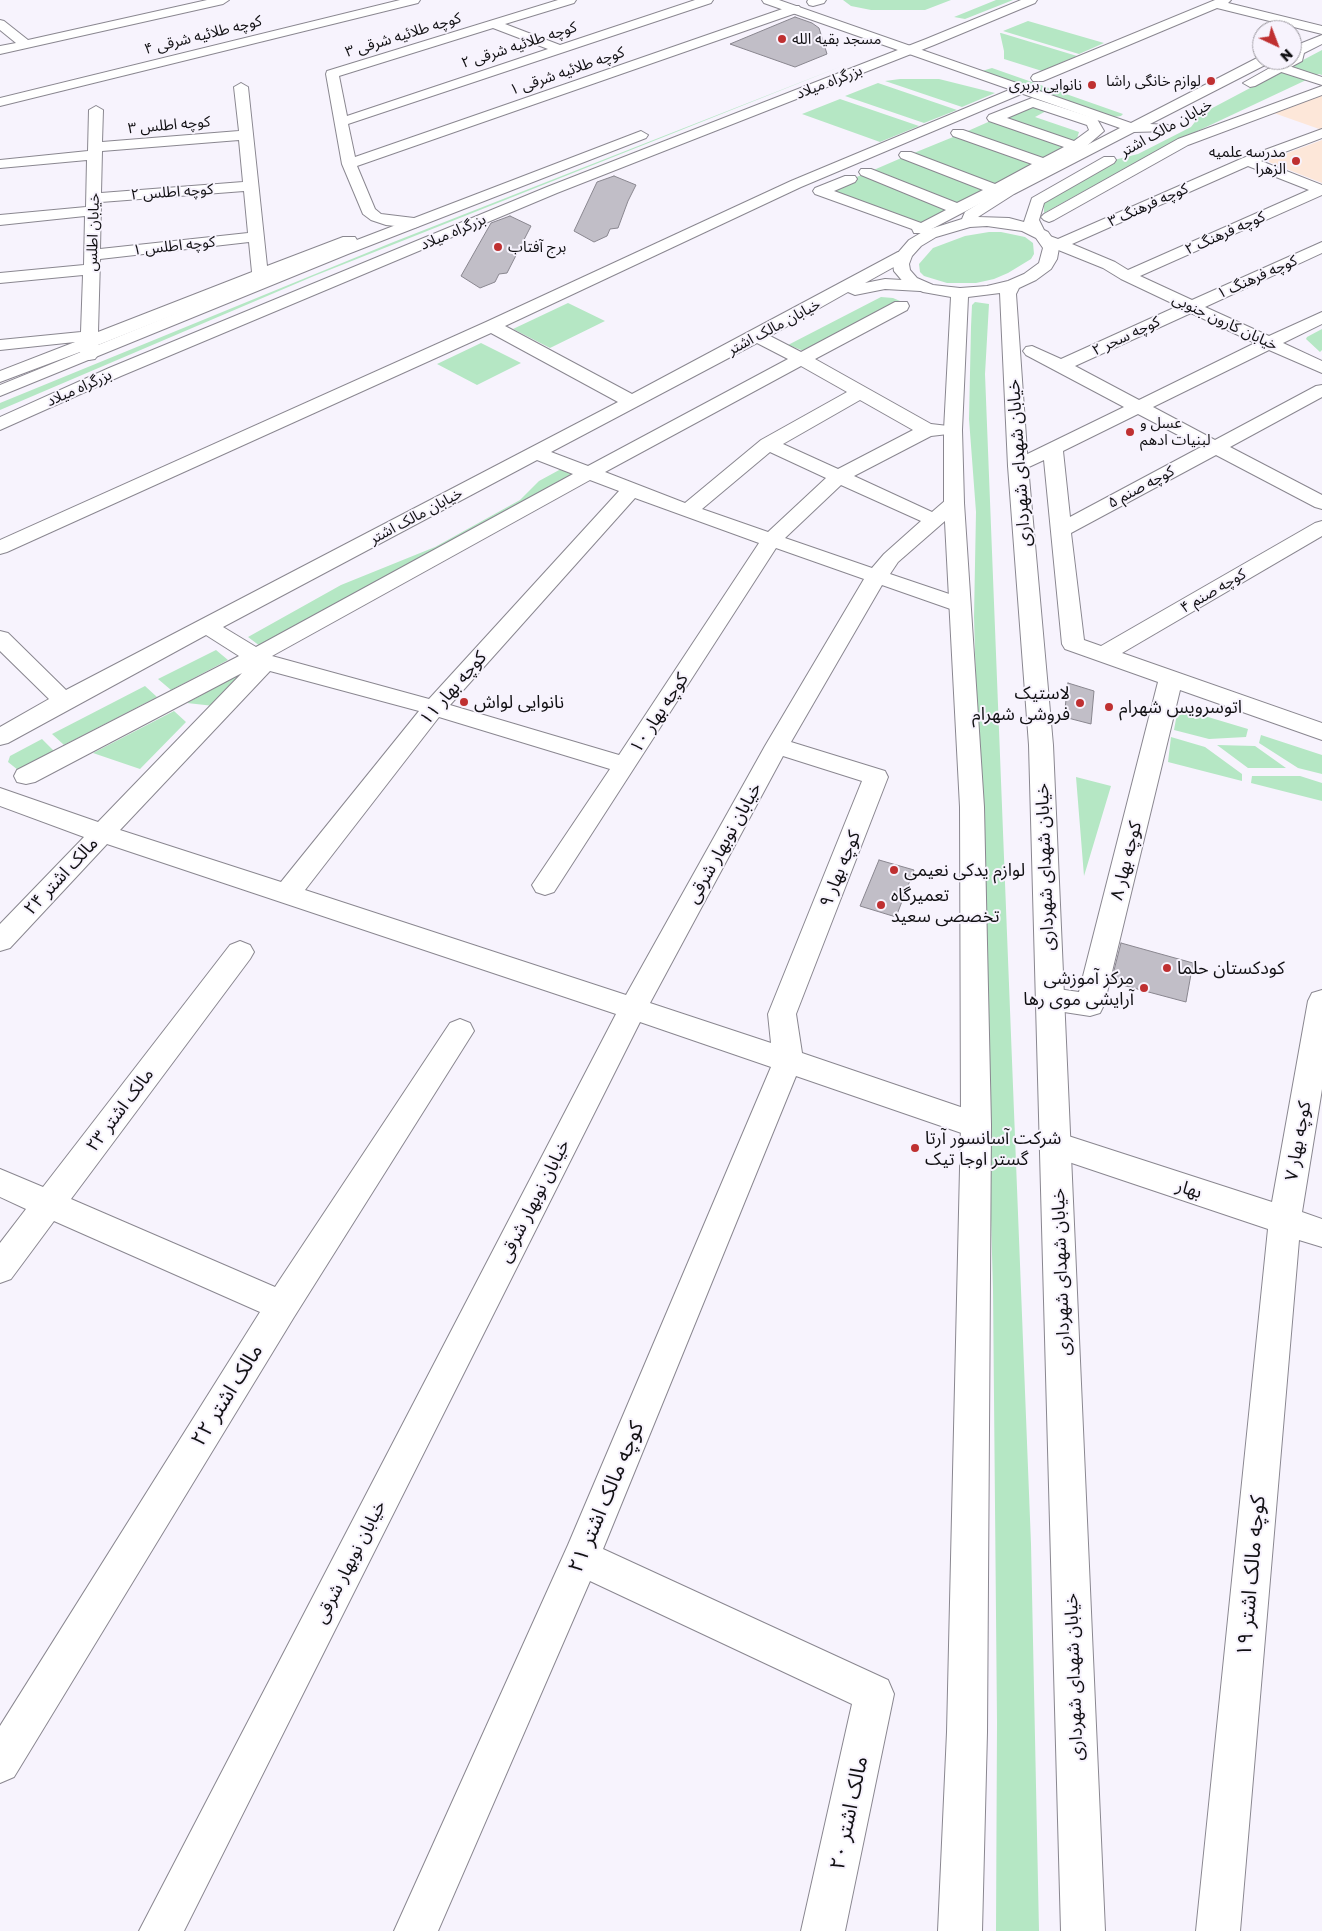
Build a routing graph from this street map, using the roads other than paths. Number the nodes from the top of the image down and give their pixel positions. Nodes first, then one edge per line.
1 (223, 0) edge
2 (414, 0) edge
3 (570, 0) edge
4 (707, 0) edge
5 (768, 0) edge
6 (1031, 0) edge
7 (813, 1) edge
8 (1221, 2) edge
9 (158, 4) dead end
10 (795, 9) junction
11 (832, 9) dead end
12 (171, 12) junction
13 (0, 24) edge
14 (494, 24) junction
15 (1322, 30) edge
16 (1322, 39) edge
17 (909, 40) junction
18 (884, 41) junction
19 (930, 42) junction
20 (26, 44) junction
21 (1302, 48) edge
22 (560, 49) junction
23 (953, 49) dead end
24 (0, 50) edge
25 (862, 50) dead end
26 (1252, 67) edge
27 (1274, 70) edge
28 (1289, 70) edge
29 (1029, 80) junction
30 (1322, 81) edge
31 (1056, 84) dead end
32 (241, 87) dead end
33 (1238, 89) dead end
34 (1322, 90) edge
35 (0, 102) edge
36 (96, 110) dead end
37 (1136, 110) dead end
38 (1263, 112) junction
39 (1280, 118) dead end
40 (341, 122) junction
41 (985, 122) junction
42 (1163, 123) junction
43 (1305, 127) dead end
44 (1132, 128) junction
45 (650, 131) dead end
46 (1322, 133) edge
47 (246, 135) junction
48 (1140, 142) dead end
49 (1076, 146) junction
50 (923, 148) dead end
51 (95, 151) junction
52 (1123, 151) dead end
53 (906, 155) junction
54 (1248, 162) junction
55 (1044, 163) junction
56 (0, 164) edge
57 (349, 164) junction
58 (866, 172) junction
59 (796, 184) junction
60 (251, 186) junction
61 (995, 189) junction
62 (1322, 190) edge
63 (93, 204) junction
64 (958, 209) junction
65 (368, 212) junction
66 (1049, 217) dead end
67 (0, 220) edge
68 (969, 222) junction
69 (414, 223) junction
70 (923, 231) junction
71 (256, 237) junction
72 (1048, 238) junction
73 (345, 245) junction
74 (1322, 247) edge
75 (904, 255) junction
76 (92, 262) junction
77 (1045, 266) junction
78 (260, 274) junction
79 (1127, 276) junction
80 (0, 278) edge
81 (920, 286) junction
82 (1013, 286) junction
83 (960, 293) junction
84 (832, 296) junction
85 (901, 306) dead end
86 (1192, 306) junction
87 (1322, 317) edge
88 (492, 326) junction
89 (757, 336) junction
90 (1269, 343) junction
91 (89, 344) junction
92 (0, 345) edge
93 (1032, 351) dead end
94 (801, 359) junction
95 (1061, 366) junction
96 (1322, 368) edge
97 (0, 377) edge
98 (1322, 390) edge
99 (0, 391) edge
100 (860, 392) junction
101 (633, 402) junction
102 (1138, 407) junction
103 (0, 424) edge
104 (940, 430) junction
105 (768, 444) junction
106 (1054, 448) junction
107 (1216, 448) junction
108 (536, 453) junction
109 (1018, 466) junction
110 (588, 474) junction
111 (839, 476) junction
112 (631, 490) junction
113 (1322, 503) edge
114 (688, 511) junction
115 (944, 511) junction
116 (1322, 527) edge
117 (1061, 530) junction
118 (771, 540) junction
119 (0, 548) edge
120 (877, 576) junction
121 (959, 605) junction
122 (206, 626) junction
123 (0, 638) edge
124 (1103, 655) junction
125 (261, 659) junction
126 (1172, 678) junction
127 (64, 701) junction
128 (434, 708) junction
129 (1322, 708) edge
130 (1299, 723) junction
131 (1322, 732) edge
132 (0, 737) edge
133 (777, 746) junction
134 (625, 765) junction
135 (26, 776) dead end
136 (0, 797) edge
137 (101, 833) junction
138 (544, 885) dead end
139 (287, 894) junction
140 (0, 941) edge
141 (240, 952) dead end
142 (1051, 999) junction
143 (1322, 1001) edge
144 (633, 1008) junction
145 (460, 1031) dead end
146 (788, 1060) junction
147 (976, 1126) junction
148 (1056, 1145) junction
149 (0, 1184) edge
150 (48, 1204) junction
151 (1285, 1221) junction
152 (1322, 1233) edge
153 (0, 1268) edge
154 (282, 1306) junction
155 (581, 1558) junction
156 (0, 1763) edge
157 (161, 1931) edge
158 (416, 1931) edge
159 (823, 1931) edge
160 (960, 1931) edge
161 (1082, 1931) edge
162 (1218, 1931) edge

1 - 12 main road
2 - 35 main road, کوچه طلائیه شرقی ۴
3 - 14 main road, کوچه طلائیه شرقی ۳
4 - 22 main road, کوچه طلائیه شرقی ۲
5 - 10 main road
6 - 19 main road
7 - 11 main road
8 - 15 main road
8 - 29 main road
9 - 12 main road
10 - 18 main road
10 - 57 main road, کوچه طلائیه شرقی ۱
12 - 20 main road
13 - 20 main road
14 - 22 main road
14 - 40 main road, کوچه طلائیه شرقی ۳
16 - 21 main road
17 - 18 main road
17 - 18 main road, بزرگراه میلاد
17 - 19 main road
17 - 29 main road
17 - 103 main road, بزرگراه میلاد
18 - 25 main road, بزرگراه میلاد
19 - 23 main road
20 - 24 main road
22 - 40 main road, کوچه طلائیه شرقی ۲
26 - 42 main road, خیابان مالک اشتر
27 - 33 main road
28 - 30 main road
29 - 31 main road
29 - 44 main road
29 - 59 main road
32 - 47 main road
34 - 38 main road
36 - 51 main road, خیابان اطلس
37 - 42 main road
38 - 39 main road
38 - 66 main road
40 - 57 main road
41 - 49 main road
41 - 49 main road
41 - 55 main road
42 - 44 main road
42 - 48 main road, خیابان مالک اشتر
43 - 46 main road
44 - 68 main road
45 - 69 main road, بزرگراه میلاد
46 - 54 main road, کوچه فرهنگ ۳
47 - 51 main road, کوچه اطلس ۳
47 - 60 main road
49 - 55 main road
50 - 53 main road
51 - 56 main road, کوچه اطلس ۳
51 - 63 main road, خیابان اطلس
52 - 72 main road, خیابان مالک اشتر
53 - 58 main road
53 - 61 main road
54 - 62 main road
54 - 72 main road, کوچه فرهنگ ۳
55 - 61 main road
57 - 65 main road
58 - 64 main road
58 - 70 main road
59 - 70 main road
59 - 88 main road
60 - 63 main road, کوچه اطلس ۲
60 - 71 main road
61 - 64 main road
62 - 79 main road, کوچه فرهنگ ۲
63 - 67 main road, کوچه اطلس ۲
63 - 76 main road, خیابان اطلس
64 - 70 main road
65 - 69 main road
65 - 73 main road
68 - 70 main road
68 - 72 main road, خیابان کارون جنوبی
69 - 73 main road, بزرگراه میلاد
70 - 75 main road, خیابان مالک اشتر
71 - 76 main road, کوچه اطلس ۱
71 - 78 main road
72 - 77 main road, خیابان مالک اشتر
72 - 79 main road, خیابان کارون جنوبی
73 - 78 main road
73 - 91 main road, بزرگراه میلاد
74 - 86 main road, کوچه فرهنگ ۱
75 - 81 main road
75 - 84 main road, خیابان مالک اشتر
76 - 80 main road, کوچه اطلس ۱
76 - 91 main road, خیابان اطلس
77 - 79 main road, خیابان کارون جنوبی
77 - 82 main road, خیابان مالک اشتر
78 - 91 main road
79 - 86 main road, خیابان کارون جنوبی
81 - 83 main road, خیابان مالک اشتر
81 - 84 main road, خیابان مالک اشتر
82 - 83 main road, خیابان مالک اشتر
82 - 109 main road, خیابان شهدای شهرداری
83 - 104 main road
84 - 89 main road, خیابان مالک اشتر
85 - 94 main road
86 - 90 main road, خیابان کارون جنوبی
86 - 95 main road, کوچه سحر ۲
87 - 90 main road
88 - 101 main road
88 - 119 main road
89 - 94 main road
89 - 101 main road, خیابان مالک اشتر
90 - 96 main road, خیابان کارون جنوبی
90 - 102 main road
91 - 92 main road
91 - 97 main road
91 - 99 main road, بزرگراه میلاد
93 - 95 main road
94 - 100 main road
94 - 110 main road
95 - 102 main road
98 - 107 main road, کوچه صنم ۵
100 - 104 main road
100 - 105 main road
101 - 108 main road, خیابان مالک اشتر
102 - 106 main road
102 - 107 main road
104 - 111 main road, کوچه بهار ۱۰
104 - 115 main road
105 - 111 main road
105 - 114 main road
106 - 109 main road
106 - 117 main road
107 - 113 main road
107 - 117 main road, کوچه صنم ۵
108 - 110 main road
108 - 122 main road, خیابان مالک اشتر
109 - 142 main road, خیابان شهدای شهرداری
110 - 112 main road
110 - 125 main road
111 - 115 main road
111 - 118 main road, کوچه بهار ۱۰
112 - 114 main road
112 - 128 main road, کوچه بهار ۱۱
114 - 118 main road
115 - 120 main road, خیابان نوبهار شرقی
115 - 121 main road
116 - 124 main road, کوچه صنم ۴
117 - 124 main road
118 - 120 main road
118 - 134 main road, کوچه بهار ۱۰
120 - 121 main road
120 - 133 main road, خیابان نوبهار شرقی
121 - 147 main road
122 - 125 main road
122 - 127 main road, خیابان مالک اشتر
123 - 127 main road
124 - 126 main road
125 - 128 main road
125 - 135 main road
125 - 137 main road, مالک اشتر ۲۴
126 - 130 main road
126 - 142 main road, کوچه بهار ۸
127 - 132 main road, خیابان مالک اشتر
128 - 134 main road
128 - 139 main road, کوچه بهار ۱۱
129 - 130 main road
130 - 131 main road
133 - 144 main road, خیابان نوبهار شرقی
133 - 146 main road, کوچه بهار ۹
134 - 138 main road, کوچه بهار ۱۰
136 - 137 main road
137 - 139 main road
137 - 140 main road, مالک اشتر ۲۴
139 - 144 main road
141 - 150 main road, مالک اشتر ۲۳
142 - 148 main road, خیابان شهدای شهرداری
143 - 151 main road, کوچه بهار ۷
144 - 146 main road
144 - 157 main road, خیابان نوبهار شرقی
145 - 154 main road, مالک اشتر ۲۲
146 - 147 main road
146 - 155 main road, کوچه مالک اشتر ۲۱
147 - 160 main road
148 - 151 main road, بهار
148 - 161 main road, خیابان شهدای شهرداری
149 - 150 main road
150 - 153 main road, مالک اشتر ۲۳
150 - 154 main road
151 - 152 main road, بهار
151 - 162 main road, کوچه مالک اشتر ۱۹
154 - 156 main road, مالک اشتر ۲۲
155 - 158 main road, کوچه مالک اشتر ۲۱
155 - 159 main road, مالک اشتر ۲۰

